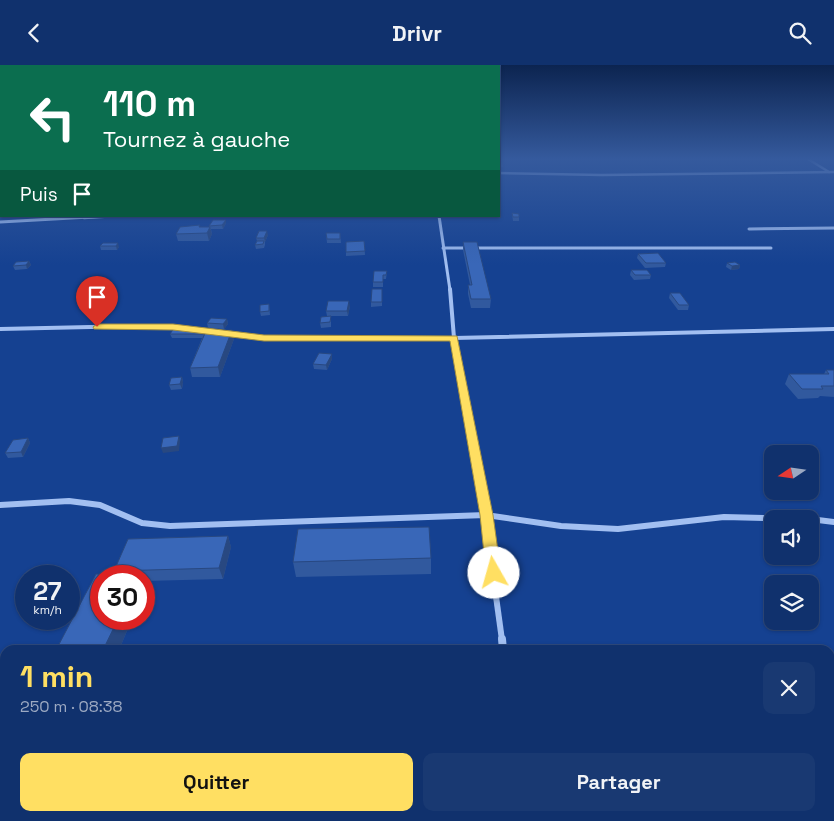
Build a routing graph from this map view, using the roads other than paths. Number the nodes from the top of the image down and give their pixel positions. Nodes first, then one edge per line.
1 (98, 217) edge
2 (439, 217) edge
3 (0, 222) edge
4 (834, 228) edge
5 (748, 229) dead end
6 (443, 248) junction
7 (771, 248) dead end
8 (0, 329) edge
9 (834, 329) edge
10 (198, 330) edge
11 (224, 333) edge
12 (454, 338) junction
13 (0, 505) edge
14 (486, 515) junction
15 (764, 516) edge
16 (819, 520) edge
17 (834, 522) edge
18 (502, 645) edge

1 - 3 street
2 - 6 street
4 - 5 street
6 - 7 street
6 - 12 street
8 - 10 street
9 - 12 street
11 - 12 street
12 - 14 street
13 - 14 street
14 - 15 street
14 - 18 street
16 - 17 street

